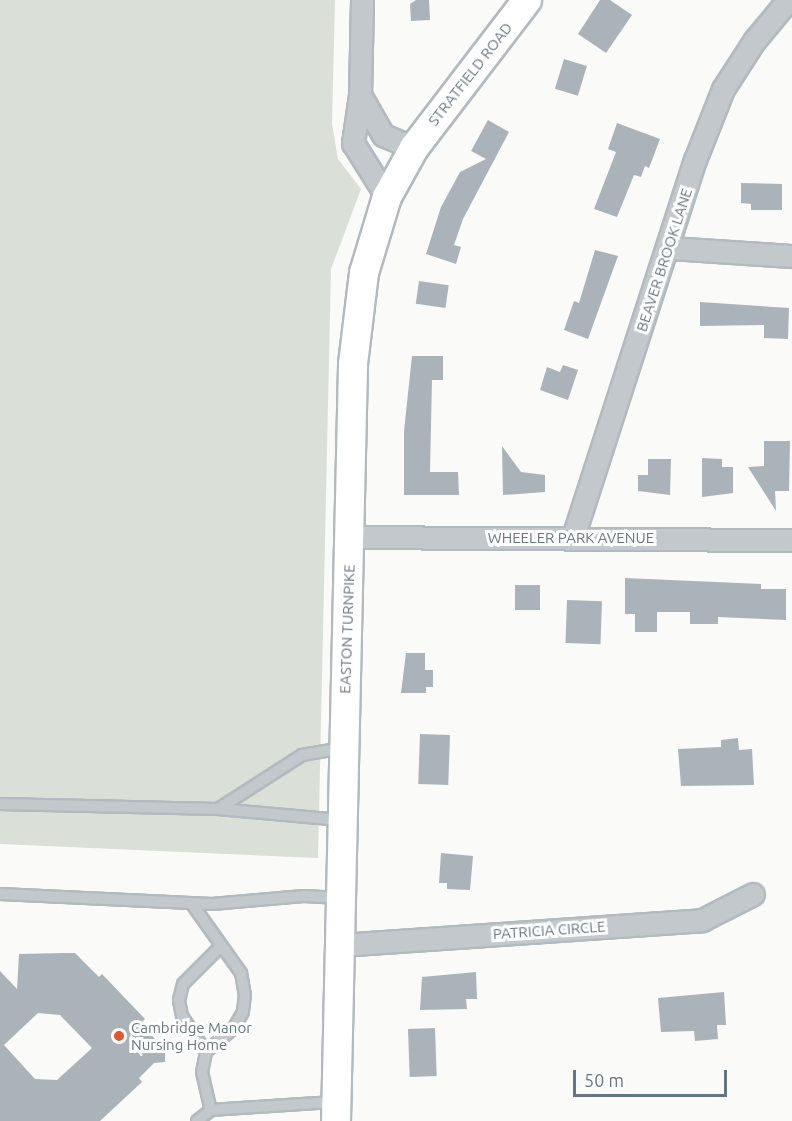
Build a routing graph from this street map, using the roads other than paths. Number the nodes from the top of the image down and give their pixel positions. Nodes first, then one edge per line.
1 (362, 0) edge
2 (527, 0) edge
3 (788, 0) edge
4 (360, 95) junction
5 (414, 148) junction
6 (387, 197) junction
7 (669, 248) junction
8 (792, 256) edge
9 (350, 537) junction
10 (573, 537) junction
11 (792, 540) edge
12 (344, 747) junction
13 (0, 804) edge
14 (218, 809) junction
15 (343, 820) junction
16 (0, 894) edge
17 (753, 894) dead end
18 (340, 898) junction
19 (192, 904) junction
20 (339, 945) junction
21 (220, 947) junction
22 (206, 1052) junction
23 (211, 1110) junction
24 (336, 1111) edge
25 (197, 1121) edge

1 - 4 street
2 - 5 main road, STRATFIELD ROAD
3 - 7 street, BEAVER BROOK LANE
4 - 5 street
4 - 6 street
5 - 6 main road, EASTON TURNPIKE
6 - 9 main road, EASTON TURNPIKE
7 - 8 street
7 - 10 street, BEAVER BROOK LANE
9 - 10 street, WHEELER PARK AVENUE
9 - 12 main road, EASTON TURNPIKE
10 - 11 street, WHEELER PARK AVENUE
12 - 14 lane
12 - 15 main road, EASTON TURNPIKE
13 - 14 lane
14 - 15 lane
15 - 18 main road, EASTON TURNPIKE
16 - 19 lane
17 - 20 street, PATRICIA CIRCLE
18 - 19 lane
18 - 20 main road, EASTON TURNPIKE
19 - 21 lane
20 - 24 main road, EASTON TURNPIKE
21 - 22 lane
21 - 22 lane
22 - 23 lane
23 - 24 lane
23 - 25 lane

